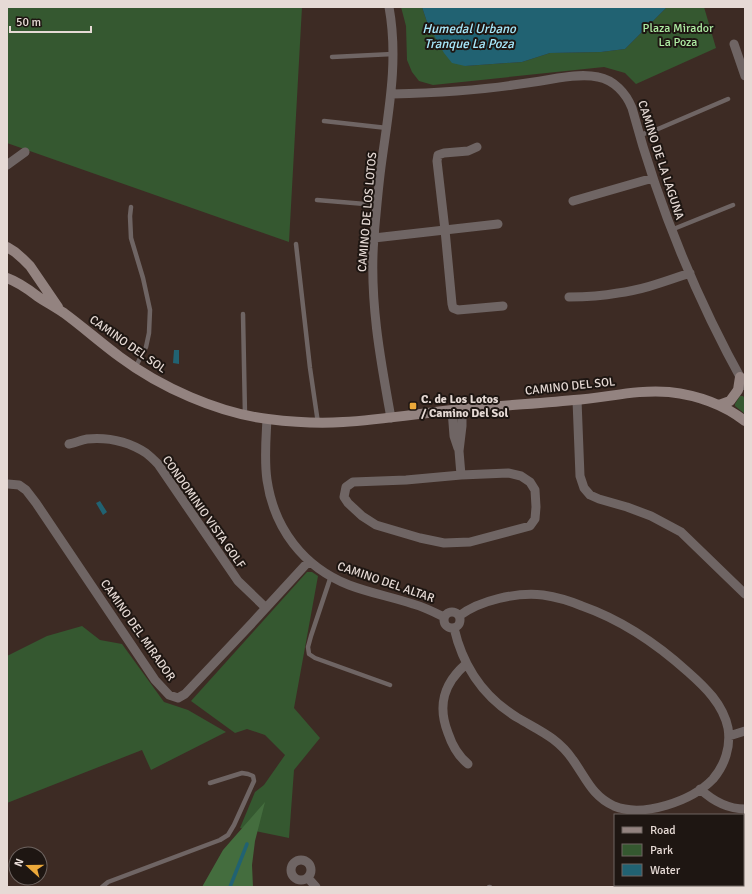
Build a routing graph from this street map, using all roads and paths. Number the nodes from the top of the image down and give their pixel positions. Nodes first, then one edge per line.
1 (388, 7) edge
2 (734, 44) dead end
3 (393, 54) junction
4 (332, 57) dead end
5 (745, 76) edge
6 (392, 94) junction
7 (728, 99) dead end
8 (324, 121) dead end
9 (387, 128) junction
10 (640, 135) junction
11 (477, 147) dead end
12 (25, 152) dead end
13 (7, 164) edge
14 (653, 178) junction
15 (317, 200) dead end
16 (573, 201) dead end
17 (377, 205) junction
18 (733, 205) dead end
19 (131, 207) dead end
20 (498, 224) dead end
21 (445, 230) junction
22 (671, 230) junction
23 (374, 238) junction
24 (296, 244) dead end
25 (7, 247) edge
26 (690, 274) junction
27 (7, 278) edge
28 (569, 297) dead end
29 (503, 306) dead end
30 (62, 312) junction
31 (243, 314) dead end
32 (135, 368) junction
33 (743, 382) edge
34 (577, 400) junction
35 (720, 405) junction
36 (457, 410) junction
37 (245, 415) junction
38 (391, 418) junction
39 (267, 419) junction
40 (745, 421) edge
41 (318, 423) junction
42 (69, 444) dead end
43 (460, 475) junction
44 (8, 484) edge
45 (309, 560) junction
46 (331, 576) junction
47 (745, 594) edge
48 (266, 608) junction
49 (459, 616) junction
50 (444, 617) junction
51 (454, 628) junction
52 (466, 664) junction
53 (390, 684) dead end
54 (745, 731) edge
55 (729, 736) junction
56 (468, 764) dead end
57 (210, 784) dead end
58 (700, 789) junction
59 (745, 809) edge
60 (631, 813) edge
61 (308, 878) dead end
62 (102, 887) edge
63 (316, 887) edge

1 - 3 street, CAMINO DE LOS LOTOS
2 - 5 street
3 - 4 lane
3 - 6 street, CAMINO DE LOS LOTOS
6 - 9 street, CAMINO DE LOS LOTOS
6 - 10 street, CAMINO DE LA LAGUNA
7 - 10 lane
8 - 9 lane
9 - 17 street, CAMINO DE LOS LOTOS
10 - 14 street, CAMINO DE LA LAGUNA
11 - 21 street
12 - 13 street
14 - 16 street
14 - 22 street, CAMINO DE LA LAGUNA
15 - 17 lane
17 - 23 street, CAMINO DE LOS LOTOS
18 - 22 lane
19 - 32 lane
20 - 21 street
21 - 23 street
21 - 29 street
22 - 26 street, CAMINO DE LA LAGUNA
23 - 38 street, CAMINO DE LOS LOTOS
24 - 41 lane
25 - 30 street, CAMINO DEL SOL
26 - 28 street
26 - 33 street, CAMINO DE LA LAGUNA
27 - 30 street, CAMINO DEL SOL
30 - 32 street, CAMINO DEL SOL
31 - 37 lane
32 - 37 street, CAMINO DEL SOL
33 - 35 street
34 - 35 street, CAMINO DEL SOL
34 - 36 street, CAMINO DEL SOL
34 - 47 street
35 - 40 street, CAMINO DEL SOL
36 - 38 street, CAMINO DEL SOL
36 - 43 street
37 - 39 street, CAMINO DEL SOL
38 - 41 street, CAMINO DEL SOL
39 - 41 street, CAMINO DEL SOL
39 - 45 street, CAMINO DEL ALTAR
42 - 48 street, CONDOMINIO VISTA GOLF
43 - 43 street
44 - 48 street, CAMINO DEL MIRADOR
45 - 46 street, CAMINO DEL ALTAR
45 - 48 street, CAMINO DEL MIRADOR
46 - 50 street, CAMINO DEL ALTAR
46 - 53 lane
49 - 50 street
49 - 51 street
49 - 55 street
50 - 51 street
51 - 52 street
52 - 56 street
52 - 60 street
54 - 55 street
55 - 58 street
57 - 62 lane
58 - 59 street
58 - 60 street
61 - 63 street

